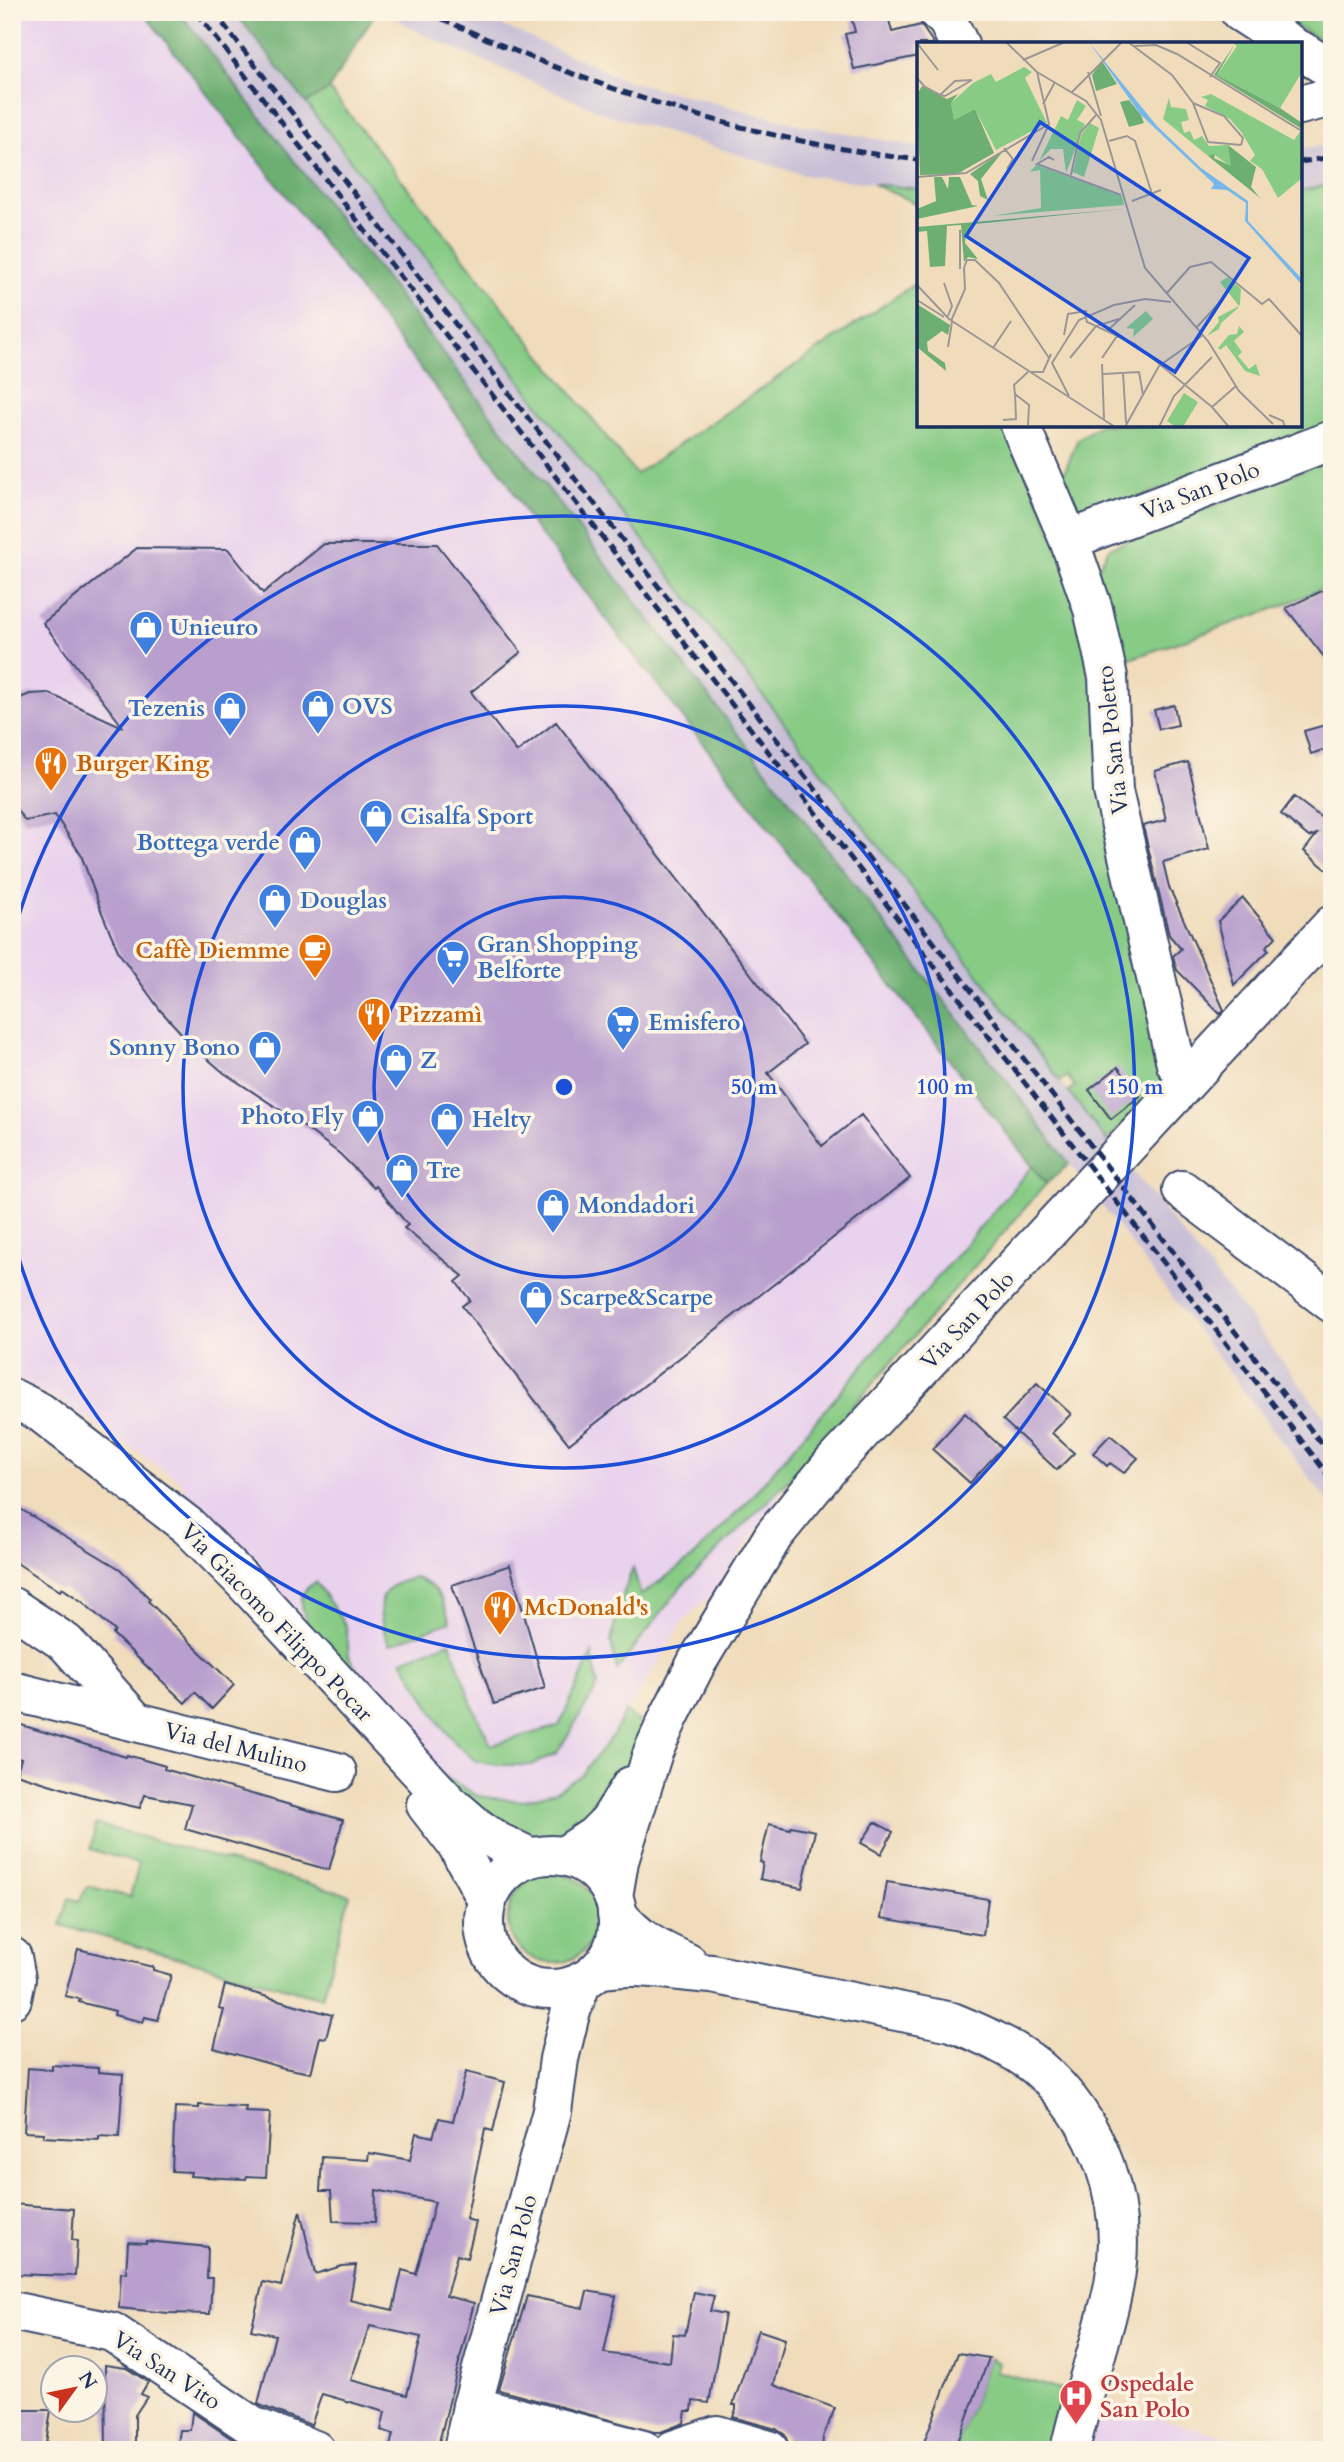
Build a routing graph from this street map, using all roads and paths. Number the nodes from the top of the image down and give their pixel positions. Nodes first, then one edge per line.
1 (938, 12) edge
2 (1240, 12) edge
3 (958, 42) edge
4 (1287, 42) edge
5 (1302, 51) edge
6 (1332, 70) edge
7 (1332, 97) edge
8 (1302, 104) edge
9 (1021, 427) edge
10 (1332, 440) edge
11 (1069, 540) junction
12 (1332, 925) edge
13 (1176, 1064) dead end
14 (1182, 1190) dead end
15 (1332, 1303) edge
16 (12, 1398) edge
17 (12, 1426) edge
18 (12, 1607) edge
19 (12, 1691) edge
20 (136, 1722) junction
21 (653, 1752) junction
22 (337, 1772) dead end
23 (547, 1857) junction
24 (487, 1900) junction
25 (615, 1905) junction
26 (12, 1957) edge
27 (712, 1974) junction
28 (590, 1975) junction
29 (523, 1983) junction
30 (12, 1998) edge
31 (559, 2059) junction
32 (12, 2311) edge
33 (467, 2430) edge
34 (530, 2440) edge
35 (315, 2450) edge
36 (643, 2450) edge
37 (673, 2450) edge
38 (769, 2450) edge
39 (1070, 2450) edge

1 - 3 main road
2 - 4 main road
5 - 6 main road
7 - 8 main road
9 - 11 main road, Via San Poletto
10 - 11 main road, Via San Polo
11 - 13 main road, Via San Poletto
12 - 21 main road, Via San Polo
14 - 15 main road
16 - 23 main road, Via Giacomo Filippo Pocar
17 - 24 main road, Via Giacomo Filippo Pocar
18 - 20 main road, Via del Mulino
19 - 20 main road, Via del Mulino
20 - 22 main road, Via del Mulino
21 - 23 main road, Via San Polo
21 - 25 main road, Via San Polo
23 - 24 main road, Via San Polo
23 - 25 main road
24 - 29 main road, Via San Polo
25 - 27 main road
25 - 28 main road, Via San Polo
26 - 30 main road
27 - 28 main road
27 - 39 main road
28 - 29 main road
28 - 31 main road, Via San Polo
29 - 31 main road, Via San Polo
31 - 33 main road, Via San Polo
32 - 35 main road, Via San Vito
33 - 34 main road
34 - 36 main road
37 - 38 main road

